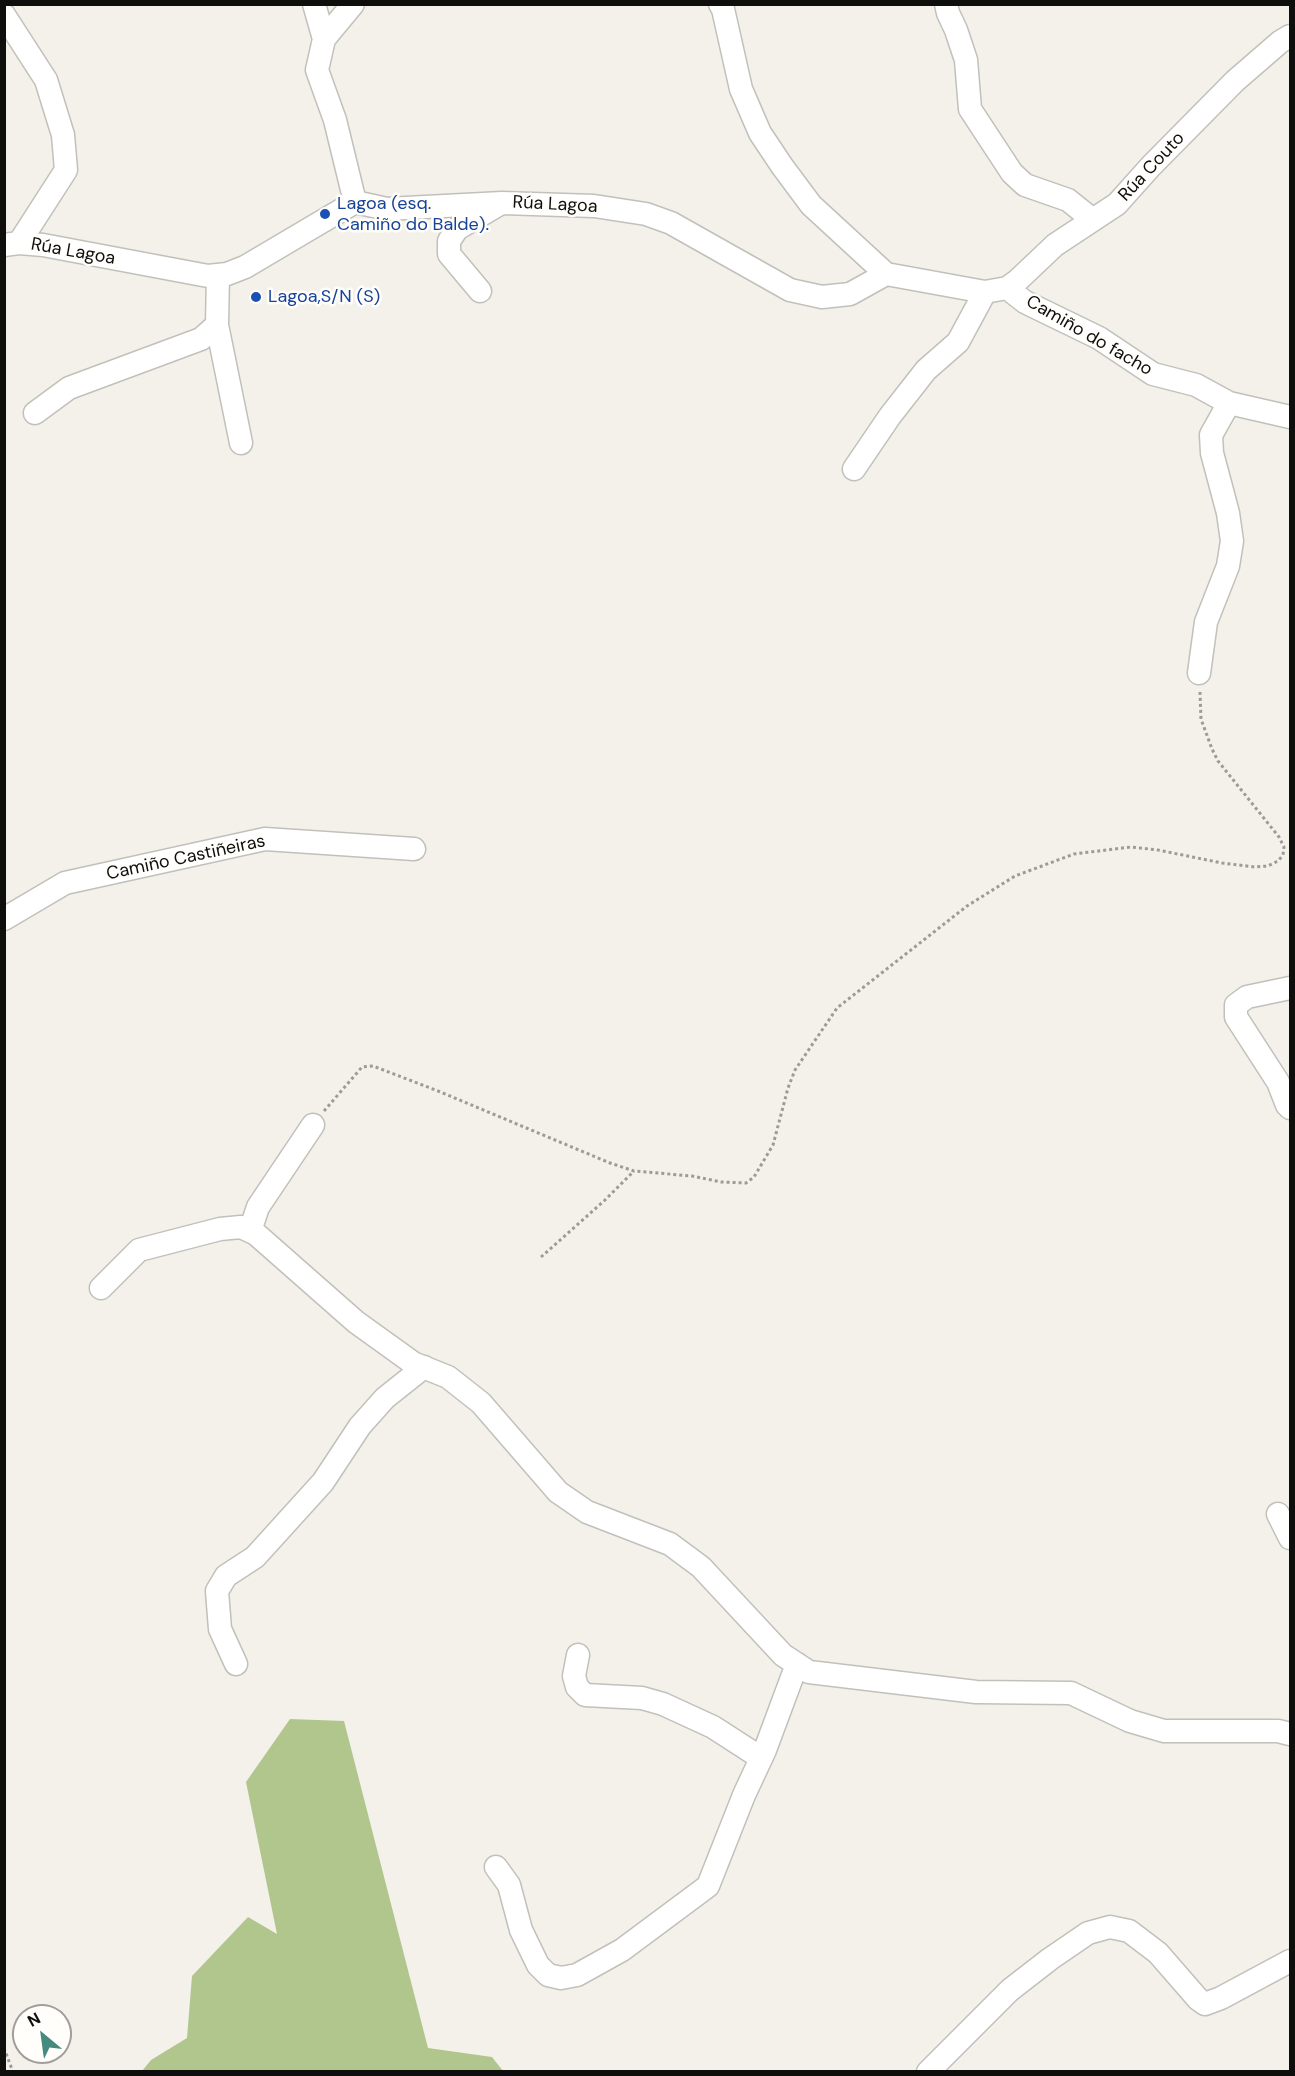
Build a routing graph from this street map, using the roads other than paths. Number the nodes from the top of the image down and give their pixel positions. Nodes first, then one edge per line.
1 (314, 4) edge
2 (352, 4) edge
3 (720, 4) edge
4 (946, 4) edge
5 (4, 15) edge
6 (1290, 36) edge
7 (324, 39) junction
8 (355, 202) junction
9 (502, 203) junction
10 (1093, 220) junction
11 (12, 244) edge
12 (886, 274) junction
13 (218, 275) junction
14 (996, 290) junction
15 (480, 291) dead end
16 (217, 325) junction
17 (1229, 403) junction
18 (35, 413) dead end
19 (1290, 417) edge
20 (241, 443) dead end
21 (854, 469) dead end
22 (1199, 673) road end
23 (414, 849) dead end
24 (4, 919) edge
25 (1290, 988) edge
26 (1290, 1108) edge
27 (313, 1125) road end
28 (250, 1231) junction
29 (101, 1288) dead end
30 (424, 1367) junction
31 (1278, 1514) dead end
32 (1290, 1539) edge
33 (578, 1655) dead end
34 (236, 1664) dead end
35 (797, 1664) junction
36 (1290, 1734) edge
37 (761, 1758) junction
38 (496, 1867) dead end
39 (1290, 1961) edge
40 (928, 2072) edge

1 - 7 street
2 - 7 street
3 - 12 street
4 - 10 street
5 - 11 street
6 - 10 street, Rúa Couto
7 - 8 street
8 - 9 street, Rúa Lagoa
8 - 13 street, Rúa Lagoa
9 - 12 street, Rúa Lagoa
9 - 15 street
10 - 14 street, Rúa Couto
11 - 13 street, Rúa Lagoa
12 - 14 street, Camiño do facho
13 - 16 street
14 - 17 street, Camiño do facho
14 - 21 street
16 - 18 street
16 - 20 street
17 - 19 street, Camiño do facho
17 - 22 street
23 - 24 street, Camiño Castiñeiras
25 - 26 street
27 - 28 street
28 - 29 street
28 - 30 street
30 - 34 street
30 - 35 street
31 - 32 street
33 - 37 street
35 - 36 street
35 - 37 street
37 - 38 street
39 - 40 street

